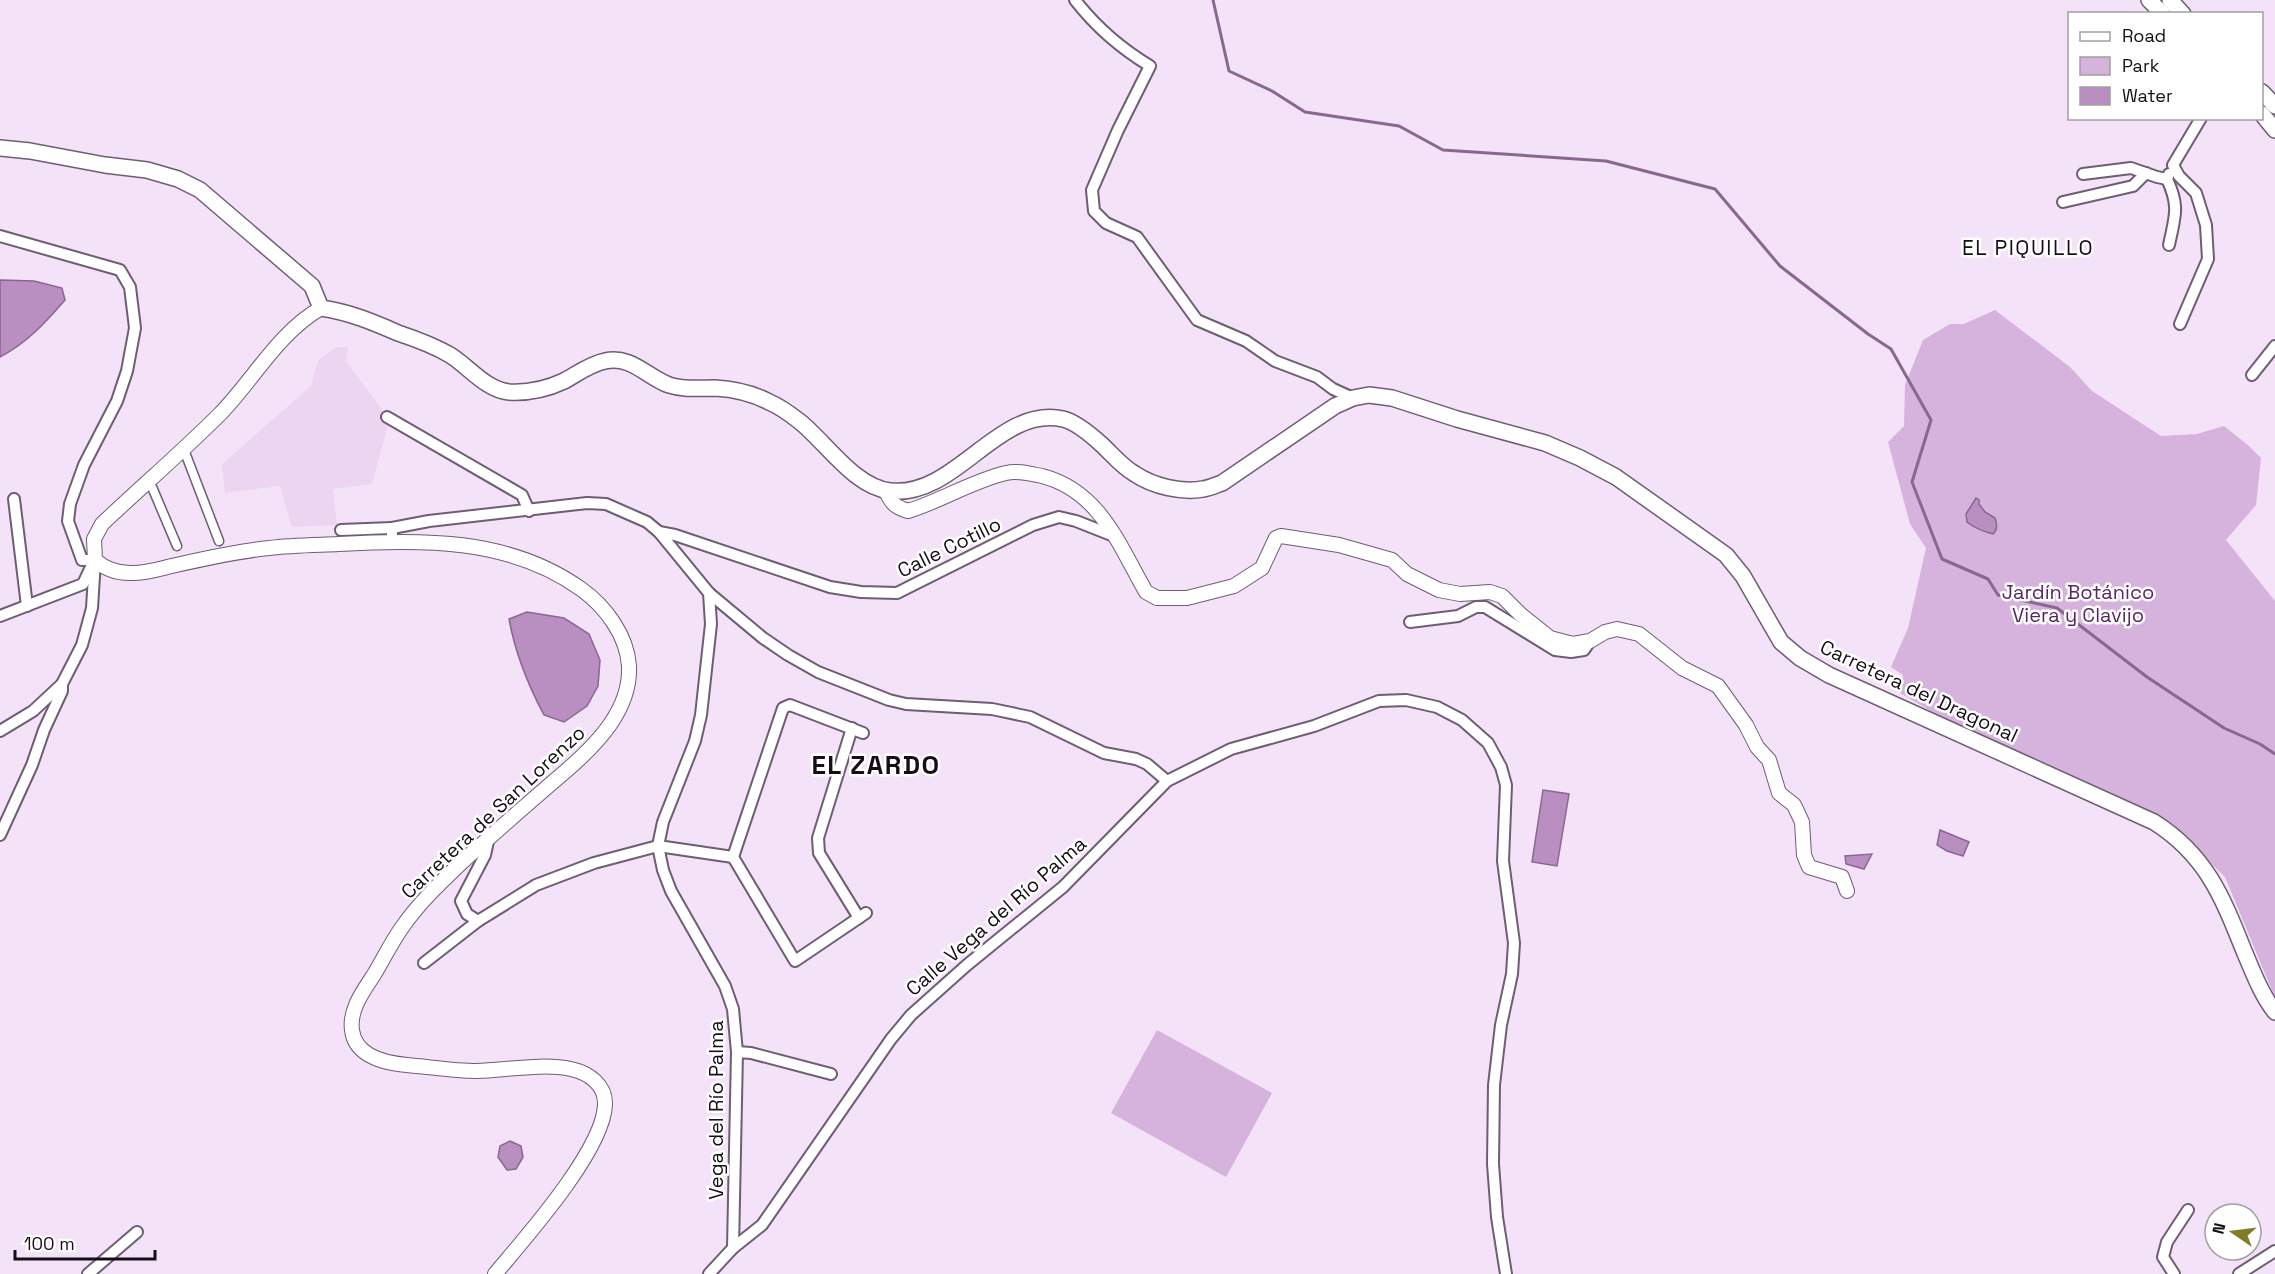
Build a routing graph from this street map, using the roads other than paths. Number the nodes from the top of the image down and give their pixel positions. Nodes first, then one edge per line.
1 (1075, 0) edge
2 (2149, 0) edge
3 (2170, 0) edge
4 (2161, 12) edge
5 (2181, 12) edge
6 (2263, 93) edge
7 (2275, 106) edge
8 (2263, 115) edge
9 (2200, 120) edge
10 (2275, 130) edge
11 (0, 148) edge
12 (2173, 165) junction
13 (2146, 173) junction
14 (2083, 174) dead end
15 (2167, 178) junction
16 (2063, 202) dead end
17 (0, 236) edge
18 (2169, 245) dead end
19 (321, 308) junction
20 (2180, 324) dead end
21 (2275, 346) edge
22 (2252, 375) dead end
23 (1353, 398) junction
24 (387, 417) dead end
25 (186, 455) dead end
26 (152, 488) dead end
27 (886, 491) junction
28 (14, 499) dead end
29 (529, 511) junction
30 (341, 530) dead end
31 (659, 532) junction
32 (392, 534) junction
33 (1113, 536) junction
34 (219, 541) dead end
35 (177, 546) dead end
36 (95, 560) junction
37 (709, 593) junction
38 (27, 606) junction
39 (0, 616) edge
40 (1410, 622) dead end
41 (1590, 641) junction
42 (62, 684) junction
43 (852, 728) junction
44 (0, 731) edge
45 (863, 733) dead end
46 (1167, 781) junction
47 (0, 836) edge
48 (489, 837) junction
49 (658, 846) junction
50 (733, 857) junction
51 (1846, 891) dead end
52 (478, 921) junction
53 (424, 963) dead end
54 (2275, 1012) edge
55 (737, 1052) junction
56 (831, 1074) dead end
57 (2188, 1210) dead end
58 (137, 1232) dead end
59 (734, 1248) junction
60 (2275, 1251) edge
61 (88, 1274) edge
62 (495, 1274) edge
63 (709, 1274) edge
64 (1506, 1274) edge
65 (2174, 1274) edge
66 (2240, 1274) edge

1 - 23 street
2 - 4 main road
3 - 5 main road
6 - 7 main road
8 - 10 main road
9 - 12 street
11 - 19 main road
12 - 15 street
12 - 20 street
13 - 14 street
13 - 15 street
13 - 16 street
15 - 18 street
17 - 36 street
19 - 27 main road
19 - 36 street
21 - 22 street
23 - 27 main road, Carretera del Dragonal
23 - 54 main road, Carretera del Dragonal
24 - 29 street
25 - 34 street
26 - 35 street
27 - 33 street
28 - 38 street
29 - 31 street
29 - 32 street
30 - 32 street
31 - 33 street, Calle Cotillo
31 - 37 street
32 - 36 street, Carretera de San Lorenzo
32 - 48 street, Carretera de San Lorenzo
33 - 41 street
36 - 38 street
36 - 42 street
37 - 46 street
37 - 49 street
38 - 39 street
40 - 41 street
41 - 51 street
42 - 44 street
42 - 47 street
43 - 45 street
43 - 50 street
43 - 50 street
46 - 59 street, Calle Vega del Río Palma
46 - 64 street, Calle Vega del Río Palma
48 - 52 street
48 - 62 street, Carretera de San Lorenzo
49 - 50 street
49 - 52 street
49 - 55 street, Vega del Río Palma
52 - 53 street
55 - 56 street
55 - 59 street, Vega del Río Palma
57 - 65 street
58 - 61 street
59 - 63 street, Calle Vega del Río Palma
60 - 66 street

